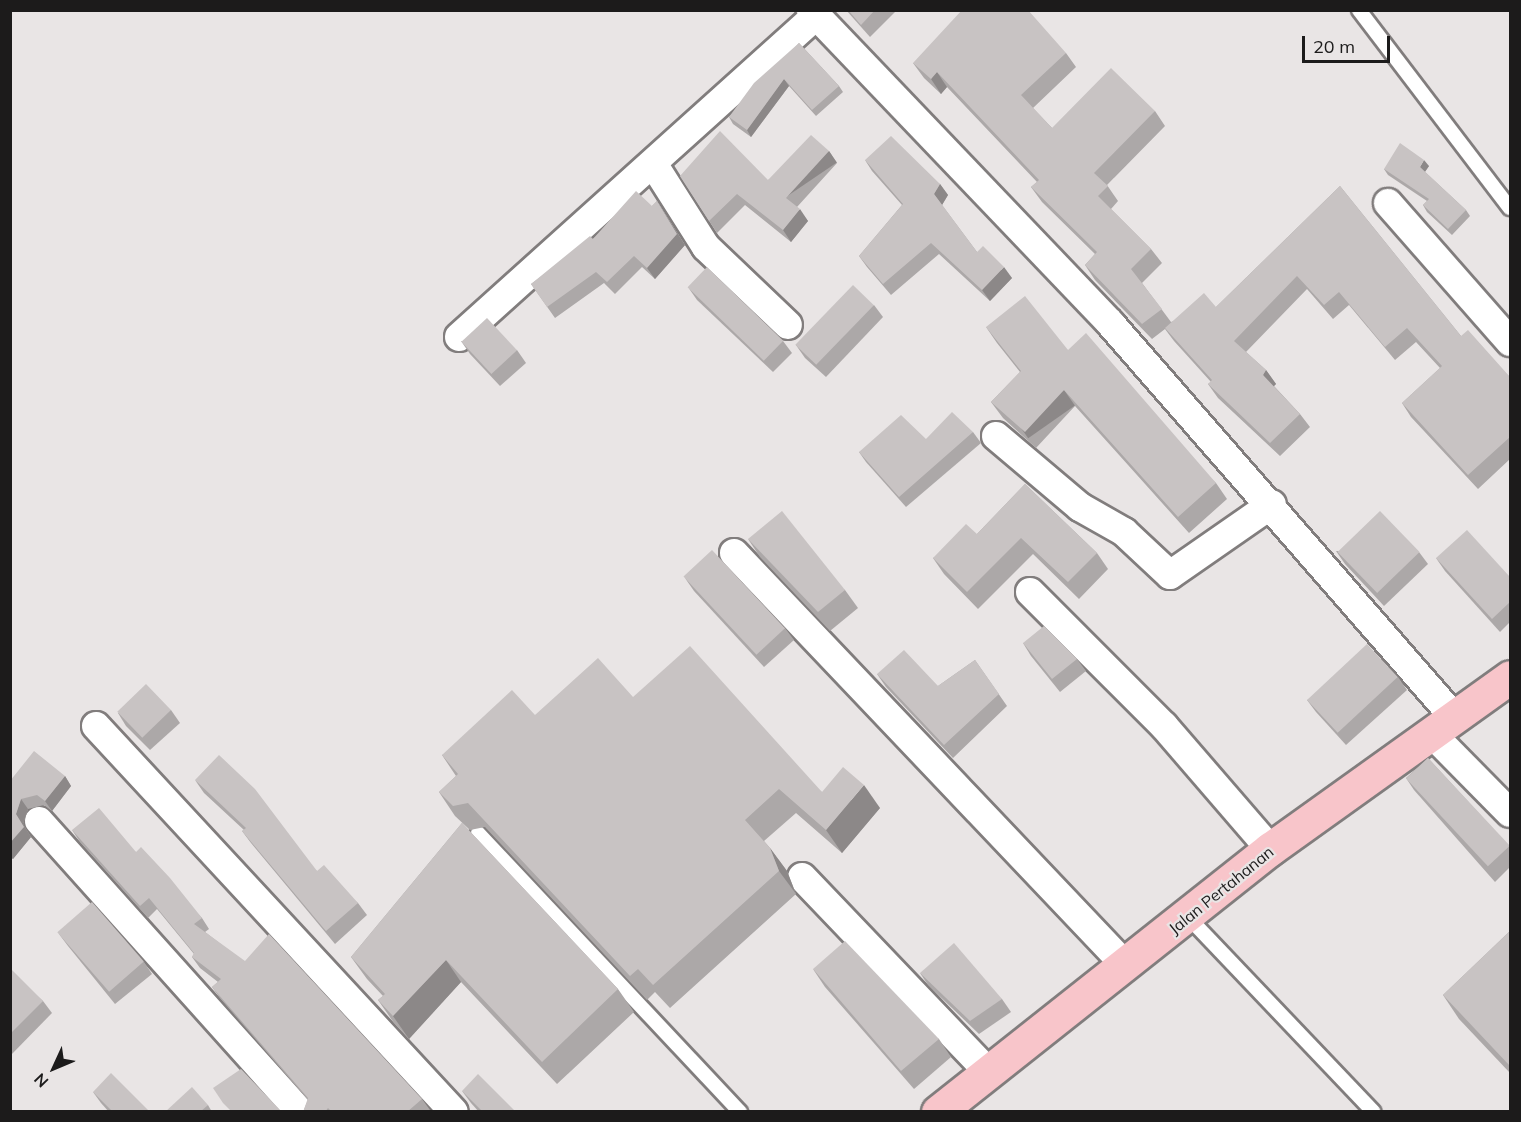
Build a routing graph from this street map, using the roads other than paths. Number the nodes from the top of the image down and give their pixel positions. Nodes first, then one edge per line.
1 (1359, 10) edge
2 (813, 13) edge
3 (654, 165) junction
4 (1388, 203) dead end
5 (1510, 208) edge
6 (788, 325) dead end
7 (459, 337) dead end
8 (1510, 342) edge
9 (996, 436) dead end
10 (1272, 504) junction
11 (734, 554) dead end
12 (1030, 592) dead end
13 (1510, 677) edge
14 (1443, 725) junction
15 (96, 726) dead end
16 (1510, 813) edge
17 (39, 821) dead end
18 (478, 833) edge
19 (1270, 849) junction
20 (802, 877) dead end
21 (1188, 916) junction
22 (1126, 966) junction
23 (989, 1073) junction
24 (300, 1112) edge
25 (454, 1112) edge
26 (740, 1112) edge
27 (938, 1112) edge
28 (1374, 1112) edge

1 - 5 lane
2 - 3 street
2 - 10 street
3 - 6 street
3 - 7 street
4 - 8 street
9 - 10 street
10 - 14 street
11 - 22 street
12 - 19 street
13 - 14 main road, Jalan Pertahanan
14 - 16 street
14 - 19 main road, Jalan Pertahanan
15 - 25 street
17 - 24 street
18 - 26 lane
19 - 21 main road, Jalan Pertahanan
20 - 23 street
21 - 22 main road, Jalan Pertahanan
21 - 28 lane
22 - 23 main road, Jalan Pertahanan
23 - 27 main road, Jalan Pertahanan

